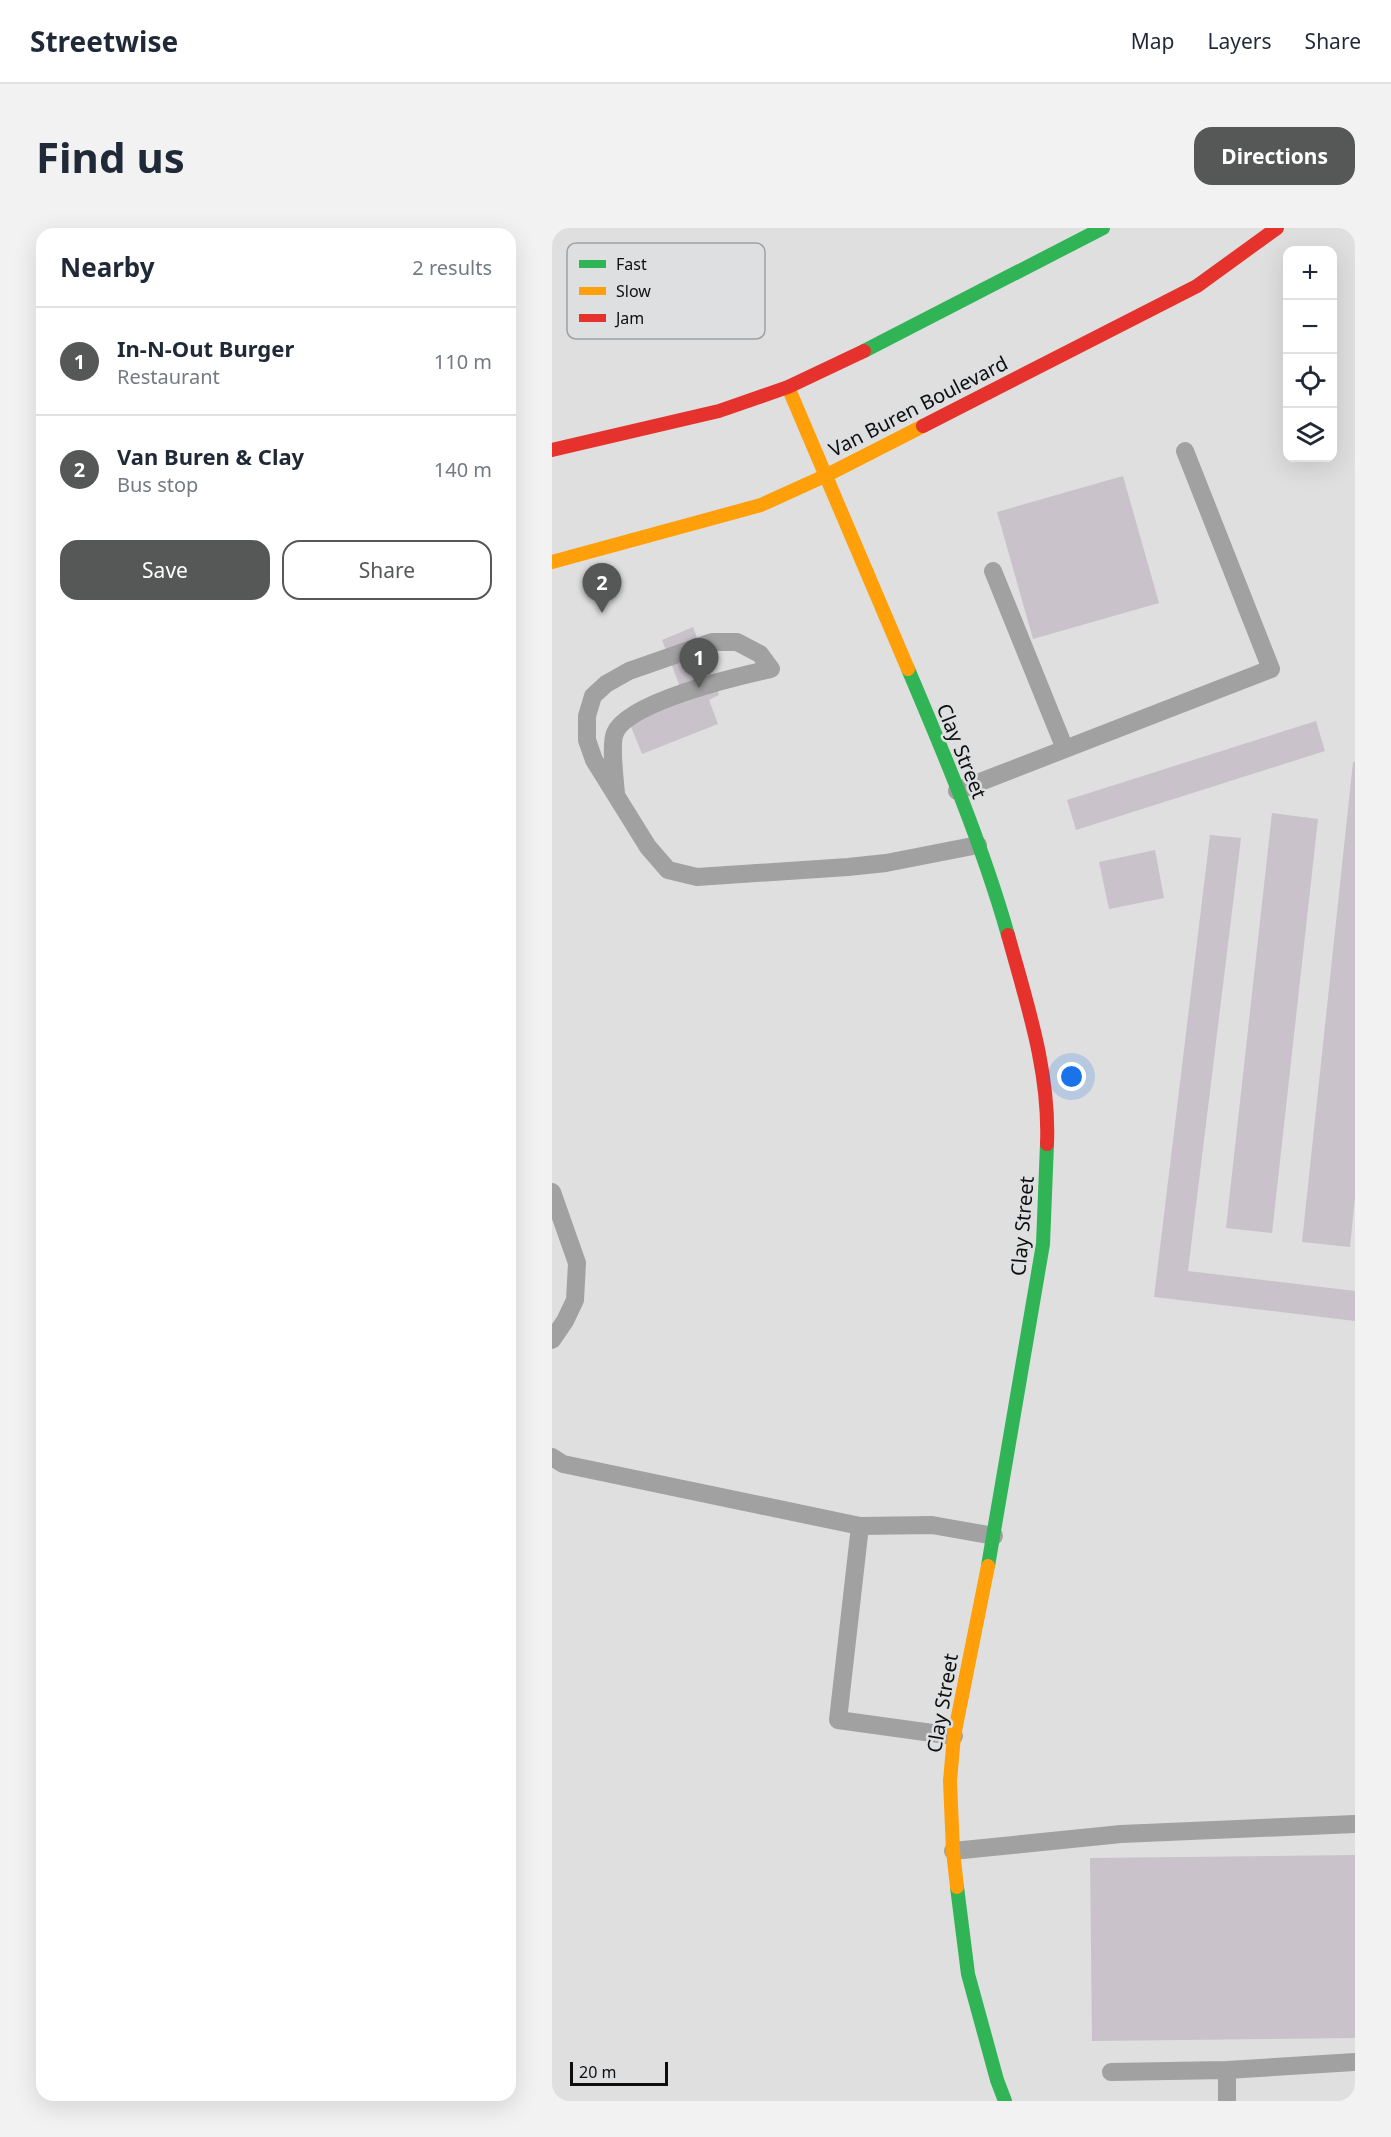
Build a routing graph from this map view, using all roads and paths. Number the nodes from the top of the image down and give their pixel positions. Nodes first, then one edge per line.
1 (1103, 228) edge
2 (1277, 228) edge
3 (788, 387) junction
4 (552, 450) edge
5 (1185, 452) dead end
6 (827, 475) junction
7 (552, 562) edge
8 (993, 571) dead end
9 (1065, 749) junction
10 (957, 791) junction
11 (616, 794) junction
12 (978, 845) junction
13 (552, 1192) edge
14 (552, 1340) edge
15 (552, 1457) edge
16 (860, 1526) junction
17 (994, 1536) junction
18 (954, 1736) junction
19 (1355, 1824) edge
20 (953, 1851) junction
21 (1355, 2062) edge
22 (1227, 2070) junction
23 (1111, 2072) dead end
24 (1005, 2101) edge
25 (1227, 2101) edge

1 - 3 main road
2 - 6 main road, Van Buren Boulevard
3 - 4 main road
3 - 6 main road, Clay Street
5 - 9 lane
6 - 7 main road, Van Buren Boulevard
6 - 10 main road, Clay Street
8 - 9 lane
9 - 10 lane
10 - 12 main road, Clay Street
11 - 11 lane
11 - 12 lane
12 - 17 main road, Clay Street
13 - 14 lane
15 - 16 lane
16 - 17 lane
16 - 18 lane
17 - 18 main road, Clay Street
18 - 20 main road, Clay Street
19 - 20 lane
20 - 24 main road, Clay Street
21 - 22 lane
22 - 23 lane
22 - 25 lane

